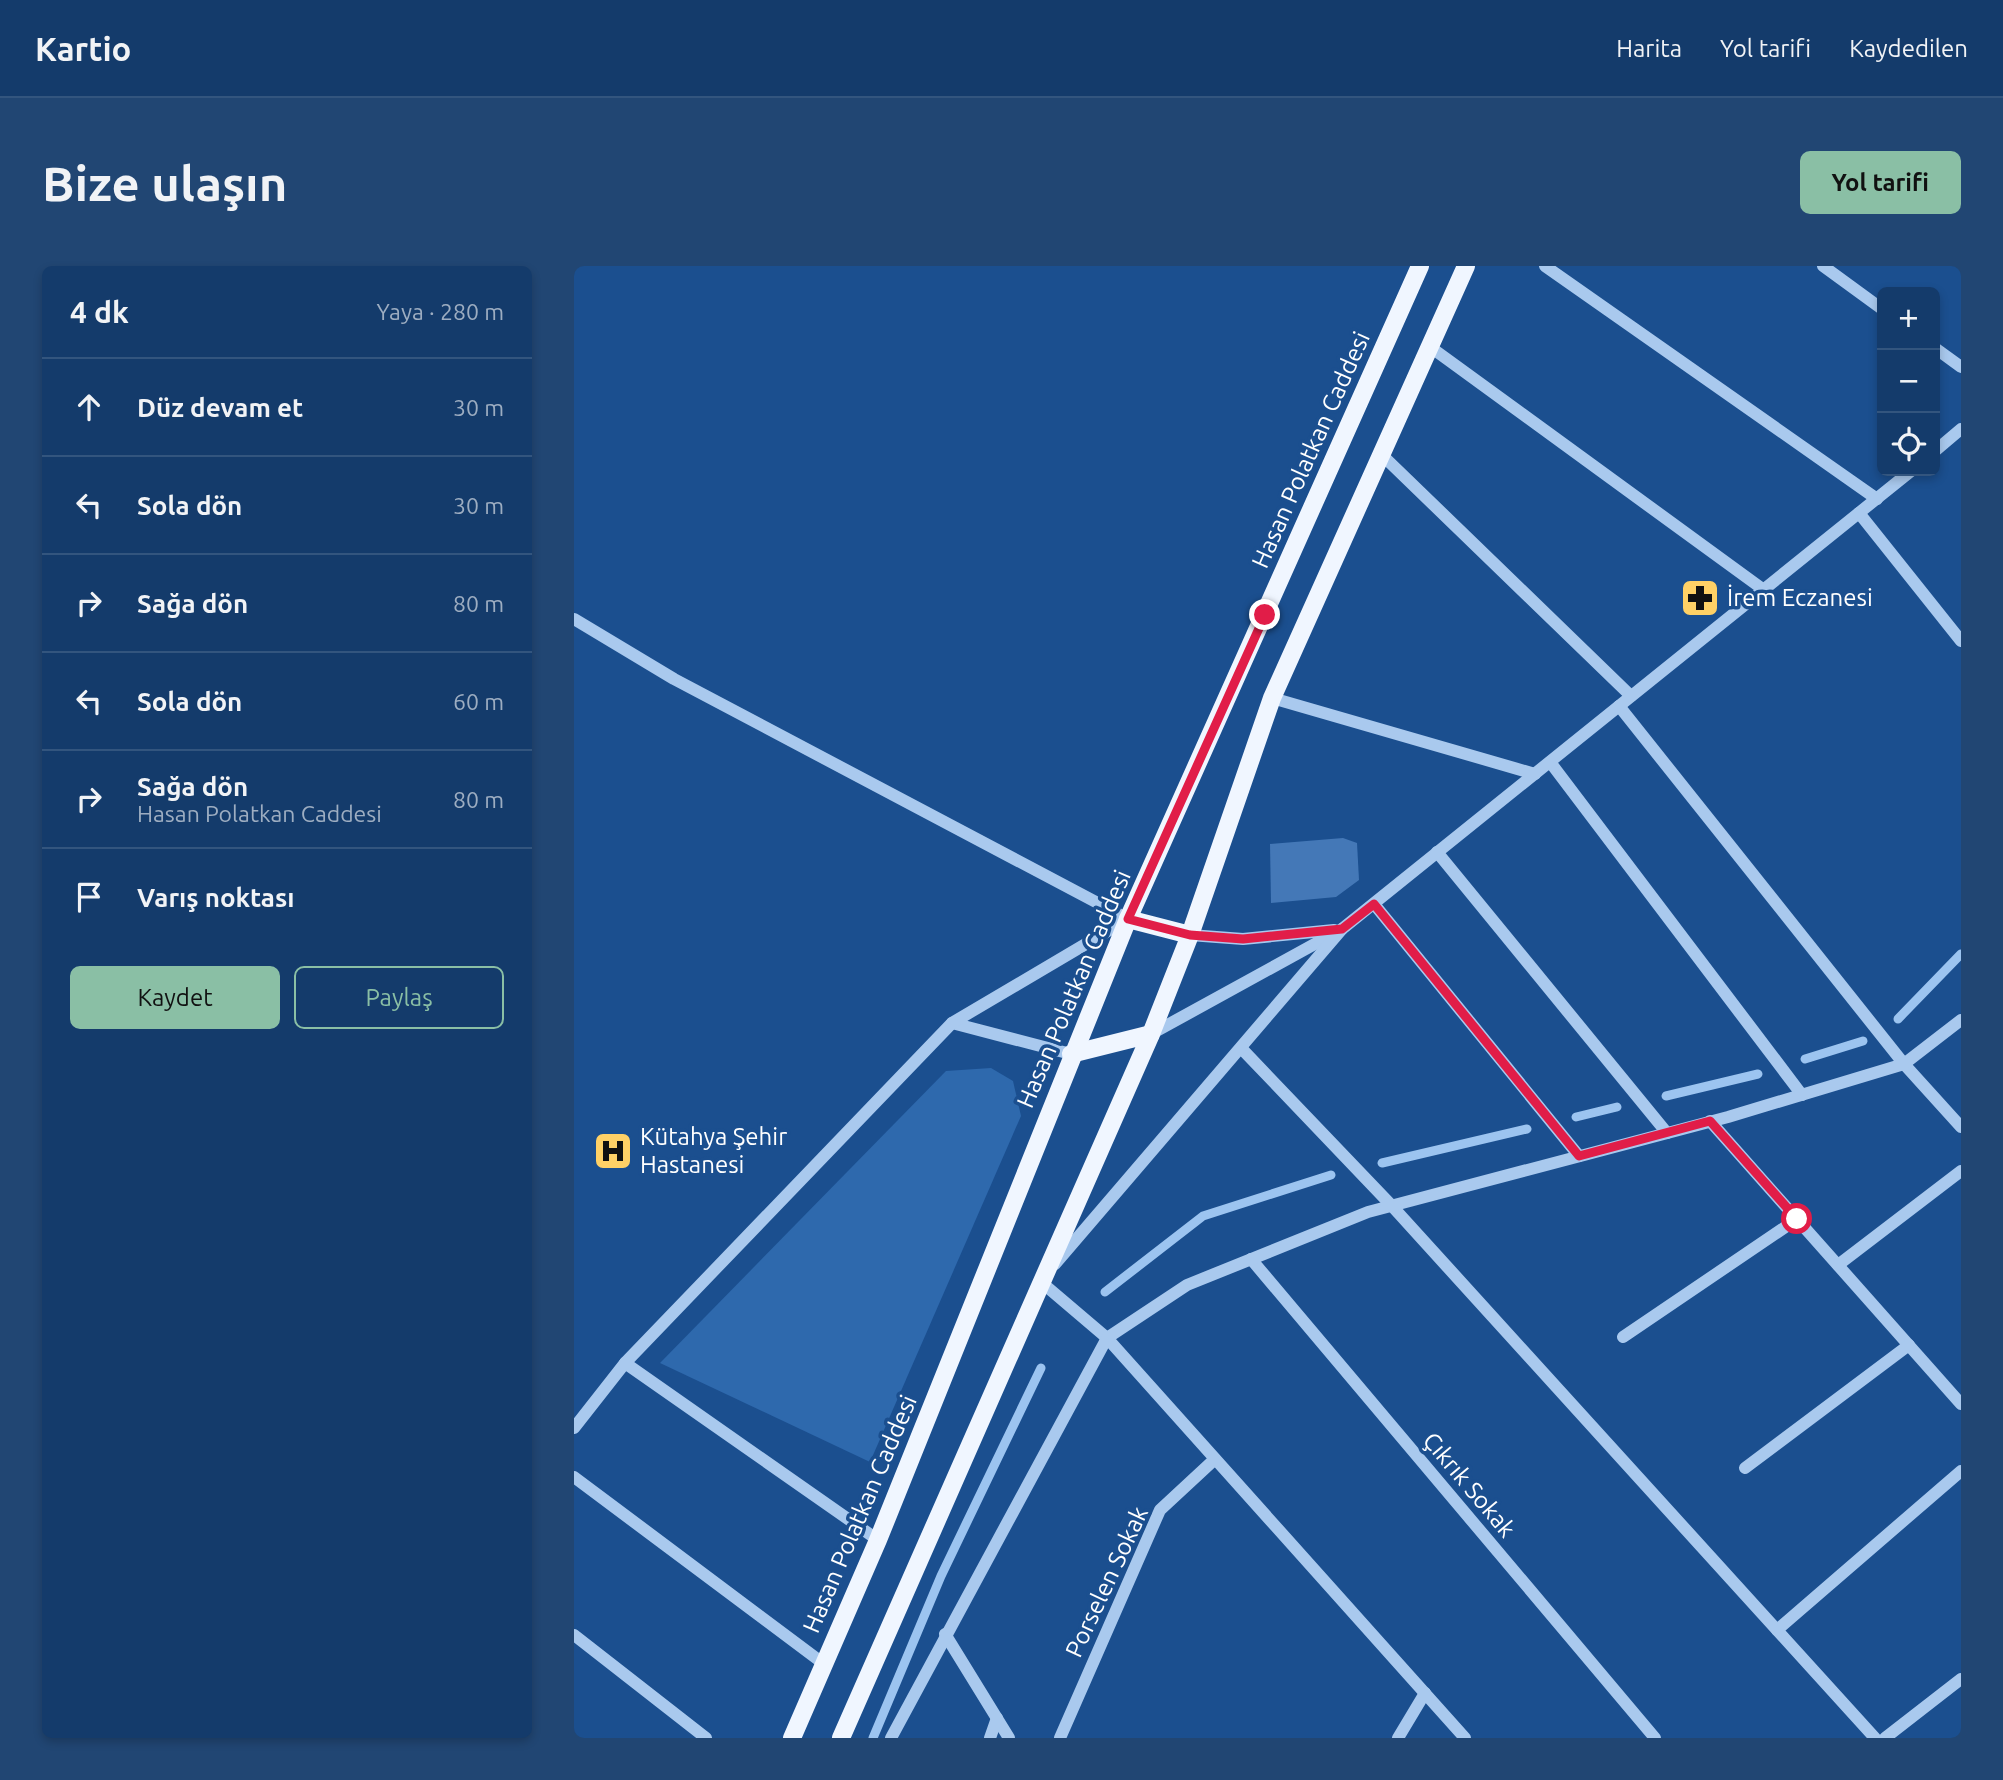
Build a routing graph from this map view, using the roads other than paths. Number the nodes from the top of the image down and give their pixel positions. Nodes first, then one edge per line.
1 (1420, 266) edge
2 (1466, 266) edge
3 (1545, 266) edge
4 (1823, 266) edge
5 (1877, 305) edge
6 (1429, 346) junction
7 (1938, 350) edge
8 (1961, 367) edge
9 (1961, 429) edge
10 (1940, 447) edge
11 (1381, 454) junction
12 (1905, 476) edge
13 (1877, 499) junction
14 (1859, 513) junction
15 (1764, 590) junction
16 (574, 619) edge
17 (1959, 636) edge
18 (1631, 696) junction
19 (1272, 698) junction
20 (1619, 706) junction
21 (1550, 762) junction
22 (1535, 774) junction
23 (1437, 852) junction
24 (1374, 904) junction
25 (1128, 919) junction
26 (1342, 929) junction
27 (1190, 935) junction
28 (1961, 1020) edge
29 (952, 1023) junction
30 (1151, 1034) junction
31 (1241, 1048) junction
32 (1071, 1054) junction
33 (1904, 1064) junction
34 (1802, 1095) junction
35 (1710, 1121) junction
36 (1961, 1127) edge
37 (1667, 1133) junction
38 (1579, 1156) junction
39 (1961, 1171) edge
40 (1392, 1206) junction
41 (1797, 1219) junction
42 (1251, 1259) junction
43 (1838, 1265) junction
44 (1040, 1281) junction
45 (1107, 1338) junction
46 (1623, 1338) dead end
47 (1909, 1345) junction
48 (625, 1363) junction
49 (1961, 1404) edge
50 (574, 1429) edge
51 (1215, 1459) junction
52 (1745, 1468) dead end
53 (1961, 1471) edge
54 (574, 1478) edge
55 (878, 1540) junction
56 (1777, 1630) junction
57 (945, 1634) junction
58 (574, 1635) edge
59 (824, 1664) junction
60 (1961, 1679) edge
61 (1425, 1693) junction
62 (998, 1718) junction
63 (706, 1738) edge
64 (792, 1738) edge
65 (841, 1738) edge
66 (891, 1738) edge
67 (990, 1738) edge
68 (1010, 1738) edge
69 (1060, 1738) edge
70 (1398, 1738) edge
71 (1465, 1738) edge
72 (1655, 1738) edge
73 (1875, 1738) edge
74 (1885, 1738) edge

1 - 25 main road, Hasan Polatkan Caddesi
2 - 6 main road
3 - 13 street
4 - 5 street
6 - 11 main road
6 - 15 street
7 - 8 street
9 - 10 street
11 - 18 street
11 - 19 main road
12 - 13 street
13 - 14 street
14 - 15 street
14 - 17 street
15 - 18 street
16 - 25 street
18 - 20 street
19 - 22 street
19 - 27 main road
20 - 21 street
20 - 33 street
21 - 22 street
21 - 34 street
22 - 23 street
23 - 24 street
23 - 37 street
24 - 26 street
24 - 38 street
25 - 27 main road
25 - 29 street
25 - 32 main road, Hasan Polatkan Caddesi
26 - 27 street
26 - 30 street
26 - 31 street
27 - 30 main road
28 - 33 street
29 - 32 street
29 - 48 street
30 - 32 main road
30 - 44 main road
31 - 40 street
31 - 44 street
32 - 55 main road, Hasan Polatkan Caddesi
33 - 34 street
33 - 36 street
34 - 35 street
35 - 37 street
35 - 41 street
37 - 38 street
38 - 40 street
39 - 43 street
40 - 42 street
40 - 56 street
41 - 43 street
41 - 46 street
42 - 45 street
42 - 72 street, Çıkrık Sokak
43 - 47 street
44 - 45 street
44 - 65 main road
45 - 51 street
45 - 57 street
47 - 49 street
47 - 52 street
48 - 50 street
48 - 55 street
51 - 61 street
51 - 69 street, Porselen Sokak
53 - 56 street
54 - 59 street
55 - 59 main road, Hasan Polatkan Caddesi
56 - 73 street
57 - 62 street
57 - 66 street
58 - 63 street
59 - 64 main road, Hasan Polatkan Caddesi
60 - 74 street
61 - 70 street
61 - 71 street
62 - 67 street
62 - 68 street

